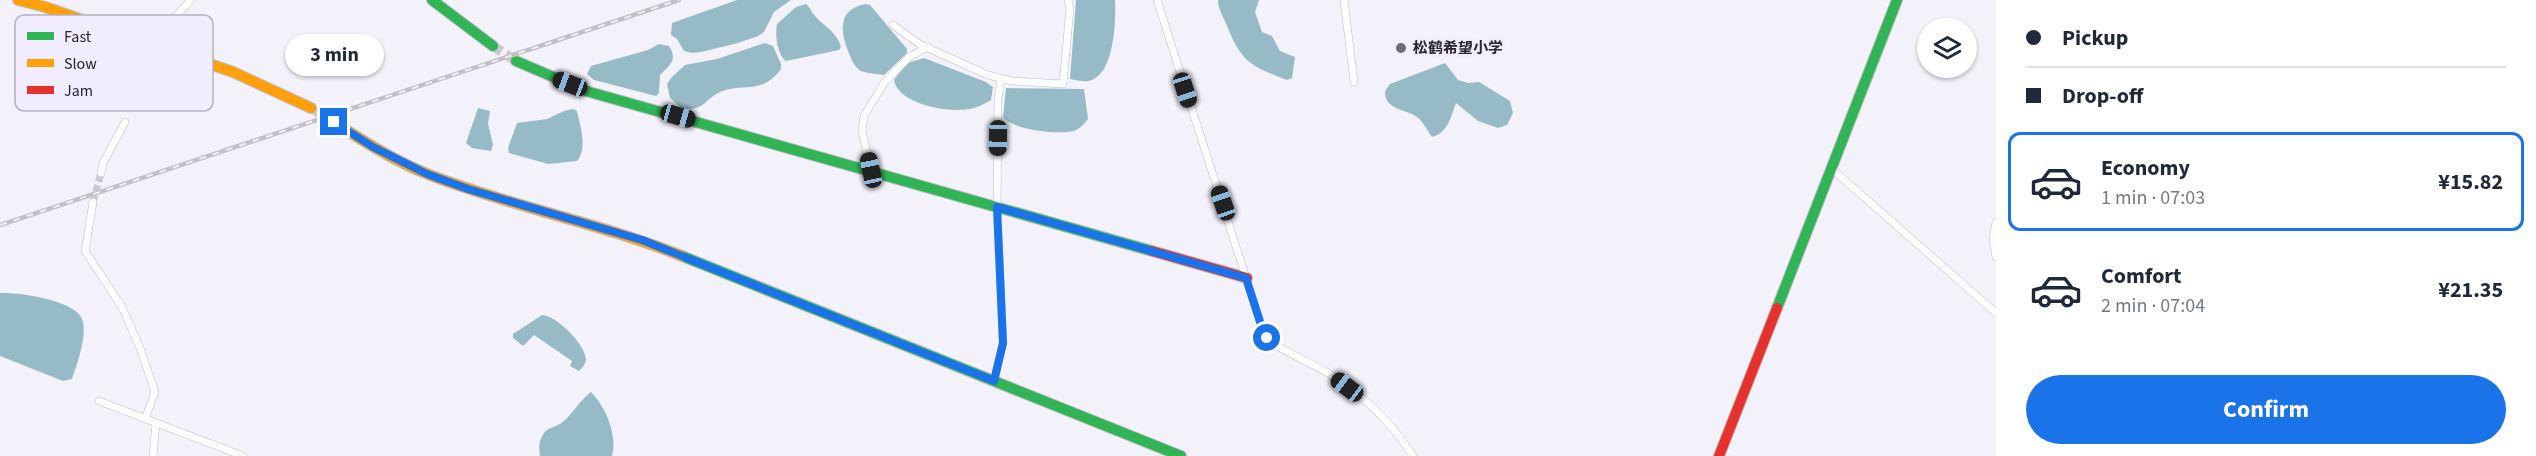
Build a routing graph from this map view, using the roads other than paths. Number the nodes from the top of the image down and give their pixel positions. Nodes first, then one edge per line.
1 (18, 0) edge
2 (33, 0) edge
3 (191, 0) edge
4 (432, 0) edge
5 (1068, 0) edge
6 (1156, 0) edge
7 (1344, 0) edge
8 (1897, 0) edge
9 (45, 7) junction
10 (69, 15) edge
11 (177, 15) edge
12 (893, 25) dead end
13 (493, 46) tunnel mouth
14 (928, 47) junction
15 (516, 61) tunnel mouth
16 (213, 65) edge
17 (1001, 78) junction
18 (1354, 82) dead end
19 (311, 108) tunnel mouth
20 (125, 122) dead end
21 (334, 122) tunnel mouth
22 (1832, 169) junction
23 (871, 170) junction
24 (101, 173) tunnel mouth
25 (93, 202) tunnel mouth
26 (997, 207) junction
27 (1996, 222) edge
28 (1996, 257) edge
29 (1246, 278) junction
30 (1996, 313) edge
31 (994, 381) junction
32 (99, 401) dead end
33 (145, 419) junction
34 (156, 423) junction
35 (153, 456) edge
36 (243, 456) edge
37 (1181, 456) edge
38 (1413, 456) edge
39 (1719, 456) edge

1 - 9 main road
2 - 9 main road
3 - 11 street
4 - 13 main road
5 - 17 street
6 - 29 street
7 - 18 street
8 - 22 main road
9 - 10 main road
12 - 14 street
14 - 17 street
14 - 23 street
15 - 23 main road
16 - 19 main road
17 - 26 street
20 - 24 street
21 - 31 main road
22 - 30 street
22 - 39 main road
23 - 26 main road
25 - 33 street
26 - 29 main road
26 - 31 street
27 - 28 street
29 - 38 street
31 - 37 main road
32 - 33 street
33 - 34 street
34 - 35 street
34 - 36 street

